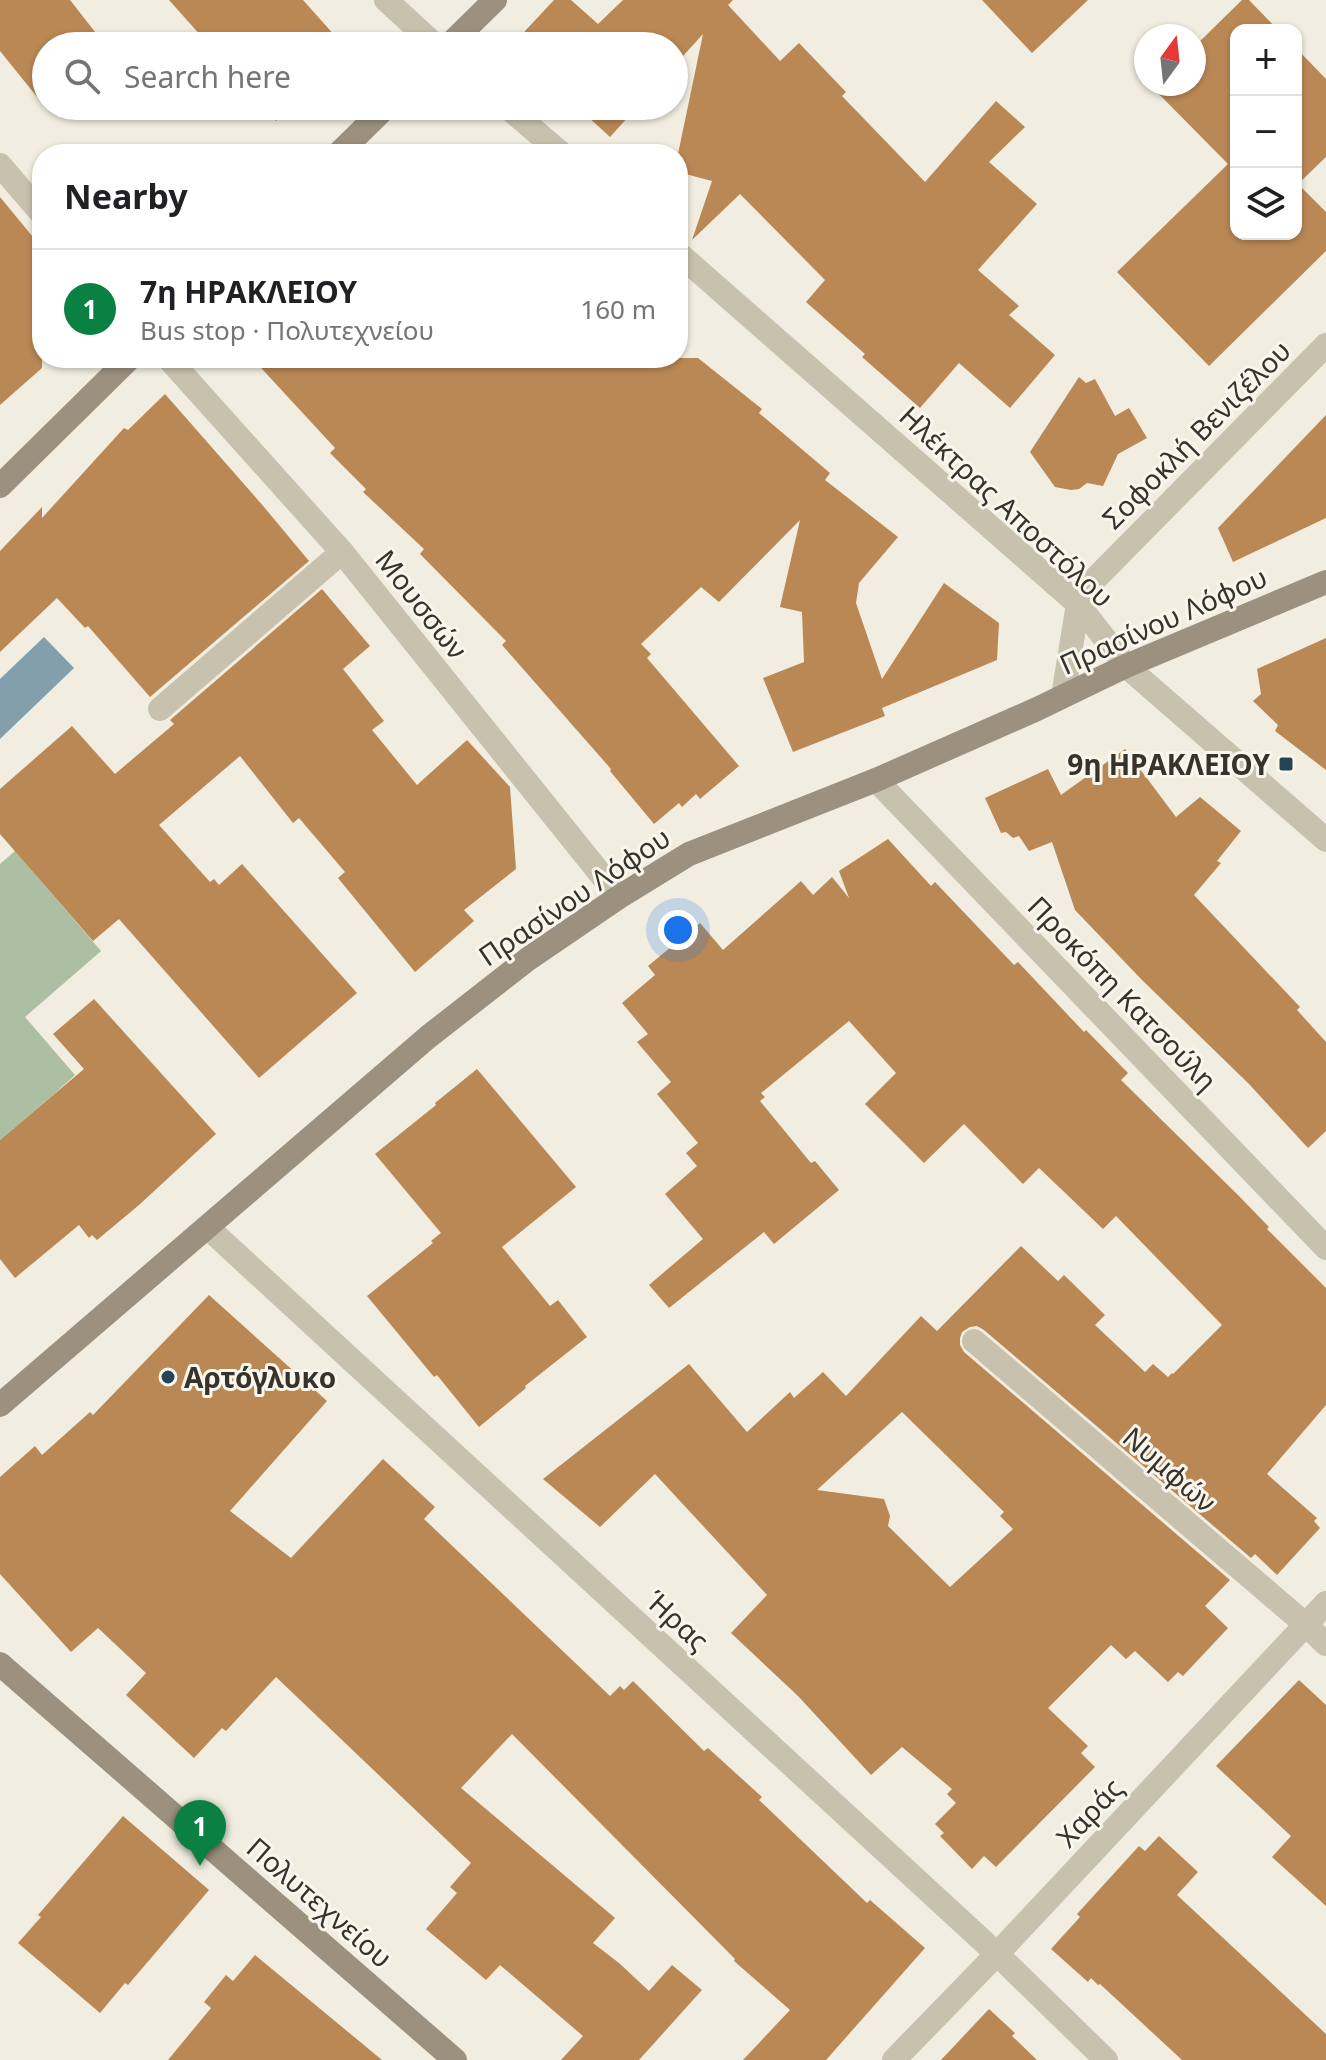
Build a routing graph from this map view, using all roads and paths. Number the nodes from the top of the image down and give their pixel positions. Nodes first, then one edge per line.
1 (386, 0) edge
2 (495, 0) edge
3 (421, 32) edge
4 (462, 32) edge
5 (373, 120) edge
6 (522, 120) edge
7 (348, 144) edge
8 (550, 144) edge
9 (0, 165) edge
10 (32, 202) edge
11 (688, 262) edge
12 (1326, 345) edge
13 (120, 368) edge
14 (177, 368) edge
15 (0, 486) edge
16 (342, 552) junction
17 (1326, 582) edge
18 (1078, 604) junction
19 (1126, 666) junction
20 (1063, 696) junction
21 (160, 709) dead end
22 (876, 780) junction
23 (1326, 840) edge
24 (619, 897) junction
25 (207, 1227) junction
26 (1326, 1248) edge
27 (974, 1341) dead end
28 (0, 1405) edge
29 (1326, 1603) edge
30 (1305, 1624) junction
31 (1326, 1644) edge
32 (0, 1664) edge
33 (997, 1954) junction
34 (455, 2060) edge
35 (894, 2060) edge
36 (1106, 2060) edge

1 - 3 street
2 - 4 street
5 - 7 street
6 - 8 street
9 - 10 street
11 - 18 street, Ηλέκτρας Αποστόλου
12 - 18 street, Σοφοκλή Βενιζέλου
13 - 15 street
14 - 16 street, Μουσσών
16 - 21 street
16 - 24 street, Μουσσών
17 - 19 street, Πρασίνου Λόφου
18 - 19 street, Ηλέκτρας Αποστόλου
18 - 20 street, Σοφοκλή Βενιζέλου
19 - 20 street, Πρασίνου Λόφου
19 - 23 street, Ηλέκτρας Αποστόλου
20 - 22 street, Πρασίνου Λόφου
22 - 24 street, Πρασίνου Λόφου
22 - 26 street, Προκόπη Κατσούλη
24 - 25 street, Πρασίνου Λόφου
25 - 28 street, Πρασίνου Λόφου
25 - 33 street, Ήρας
27 - 30 street, Νυμφών
29 - 30 street, Χαράς
30 - 31 street, Νυμφών
30 - 33 street, Χαράς
32 - 34 street, Πολυτεχνείου
33 - 35 street, Χαράς
33 - 36 street, Ήρας

